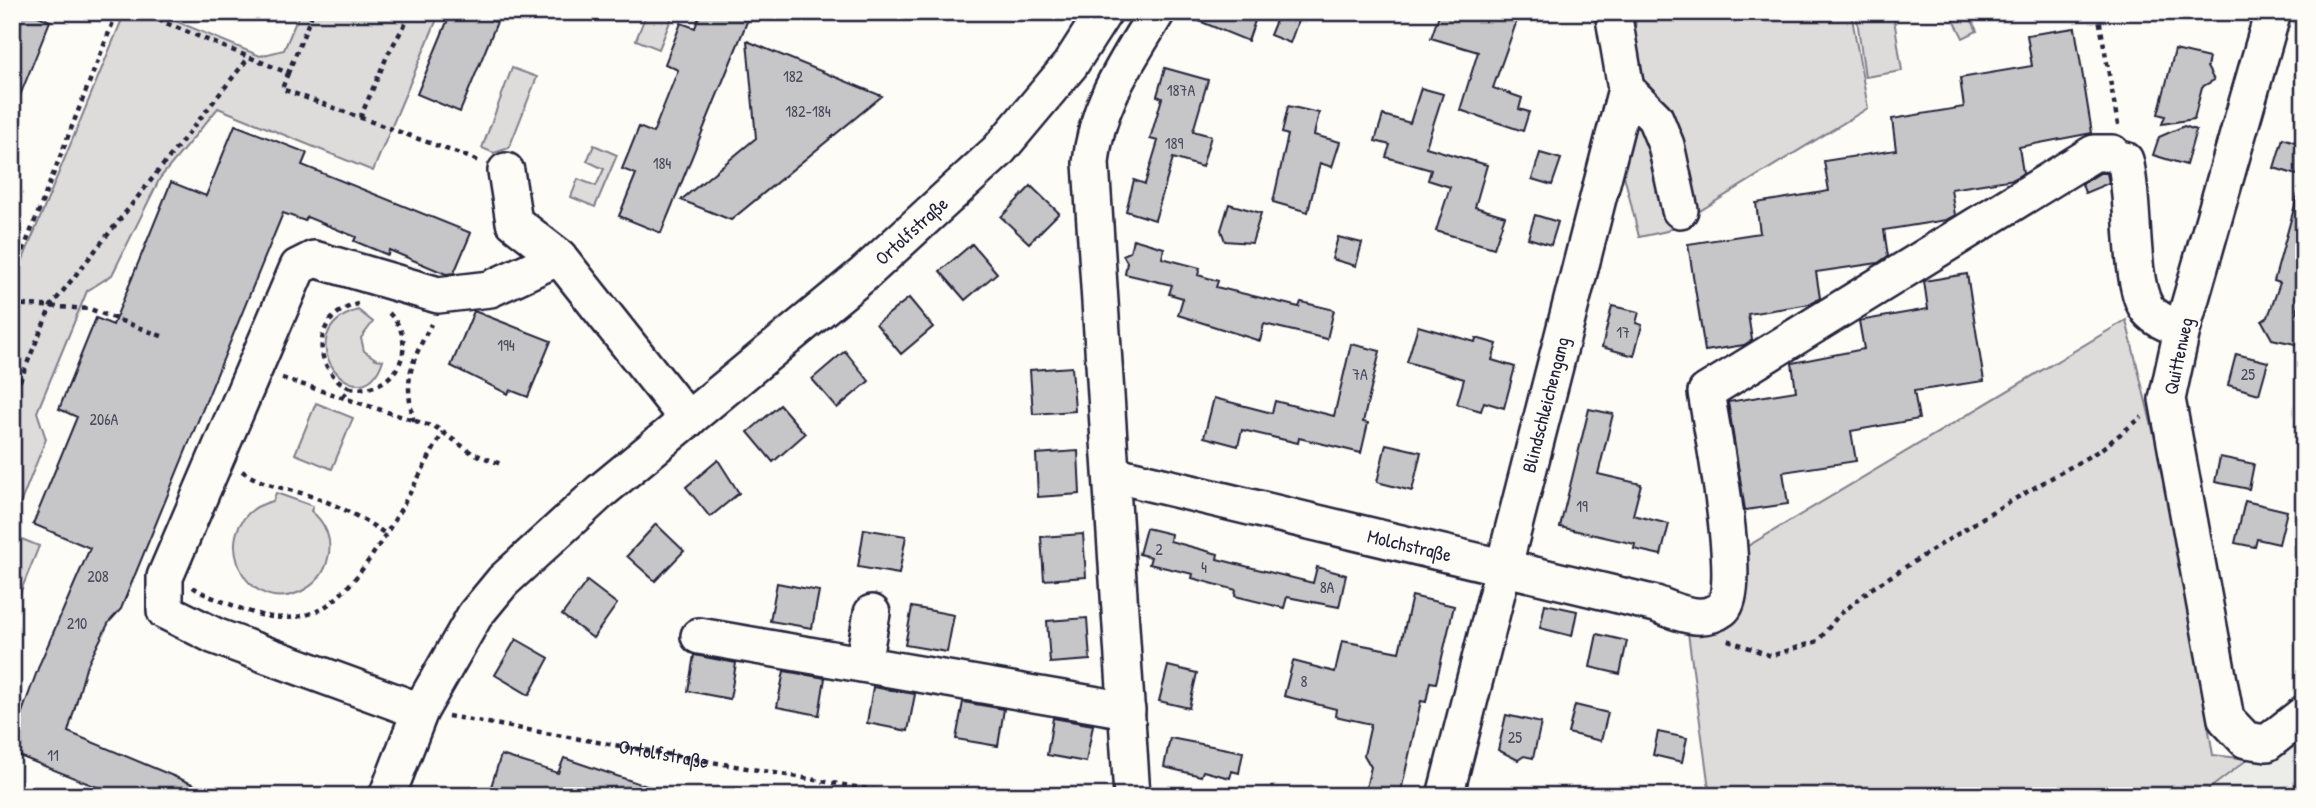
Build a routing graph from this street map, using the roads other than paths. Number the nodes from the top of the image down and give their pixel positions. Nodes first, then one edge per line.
1 (1104, 12) edge
2 (1157, 12) edge
3 (1613, 12) edge
4 (2273, 12) edge
5 (1626, 89) junction
6 (506, 171) road end
7 (1680, 211) dead end
8 (559, 257) junction
9 (2182, 330) junction
10 (688, 420) junction
11 (1112, 474) junction
12 (1501, 569) junction
13 (872, 613) dead end
14 (699, 636) dead end
15 (863, 664) junction
16 (420, 710) junction
17 (1127, 710) junction
18 (2304, 714) edge
19 (387, 796) edge
20 (1132, 796) edge
21 (1445, 796) edge

1 - 10 street, Ortolfstraße
2 - 11 street
3 - 5 street, Blindschleichengang
4 - 9 street, Quittenweg
5 - 7 street
5 - 12 street, Blindschleichengang
6 - 8 street
8 - 10 street
8 - 16 street
9 - 12 street, Molchstraße
9 - 18 street, Quittenweg
10 - 16 street, Ortolfstraße
11 - 12 street, Molchstraße
11 - 17 street
12 - 21 street, Blindschleichengang
13 - 15 street
14 - 15 street
15 - 17 street
16 - 19 street, Ortolfstraße
17 - 20 street

